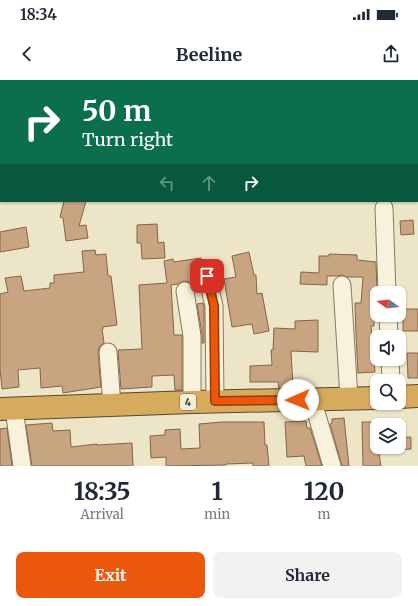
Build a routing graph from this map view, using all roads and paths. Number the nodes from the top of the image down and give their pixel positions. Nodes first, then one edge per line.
1 (384, 208) dead end
2 (207, 276) dead end
3 (342, 285) dead end
4 (388, 286) edge
5 (185, 291) dead end
6 (108, 352) dead end
7 (418, 396) edge
8 (406, 397) edge
9 (349, 398) junction
10 (370, 398) edge
11 (312, 399) junction
12 (215, 401) junction
13 (192, 402) junction
14 (112, 405) junction
15 (7, 409) edge
16 (22, 466) edge
17 (332, 466) edge

1 - 4 street
2 - 12 street
3 - 9 street
5 - 13 street
6 - 14 street
7 - 8 highway
9 - 10 highway, 4
9 - 11 highway, 4
11 - 12 highway, 4
11 - 17 street
12 - 13 highway, 4
13 - 14 highway, 4
14 - 15 highway, 4
15 - 16 street

